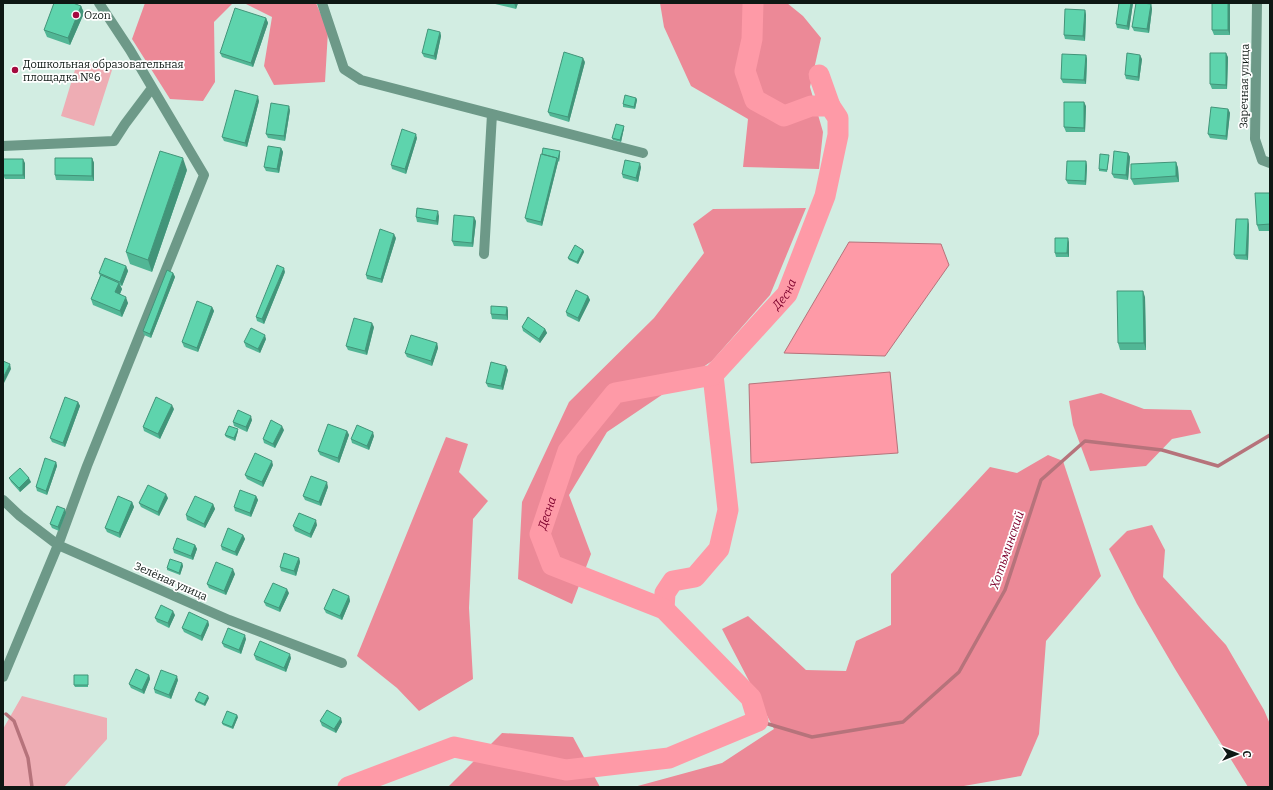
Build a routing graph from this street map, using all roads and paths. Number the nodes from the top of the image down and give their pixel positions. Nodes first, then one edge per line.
1 (99, 3) edge
2 (322, 3) edge
3 (1257, 3) edge
4 (152, 88) junction
5 (492, 114) junction
6 (3, 146) edge
7 (643, 154) dead end
8 (1270, 164) edge
9 (484, 254) dead end
10 (3, 500) edge
11 (58, 545) junction
12 (342, 662) dead end
13 (3, 677) edge

1 - 4 street
2 - 5 street
3 - 8 street, Заречная улица
4 - 6 street
4 - 11 street
5 - 7 street
5 - 9 street
10 - 11 street, Зелёная улица
11 - 12 street, Зелёная улица
11 - 13 street

